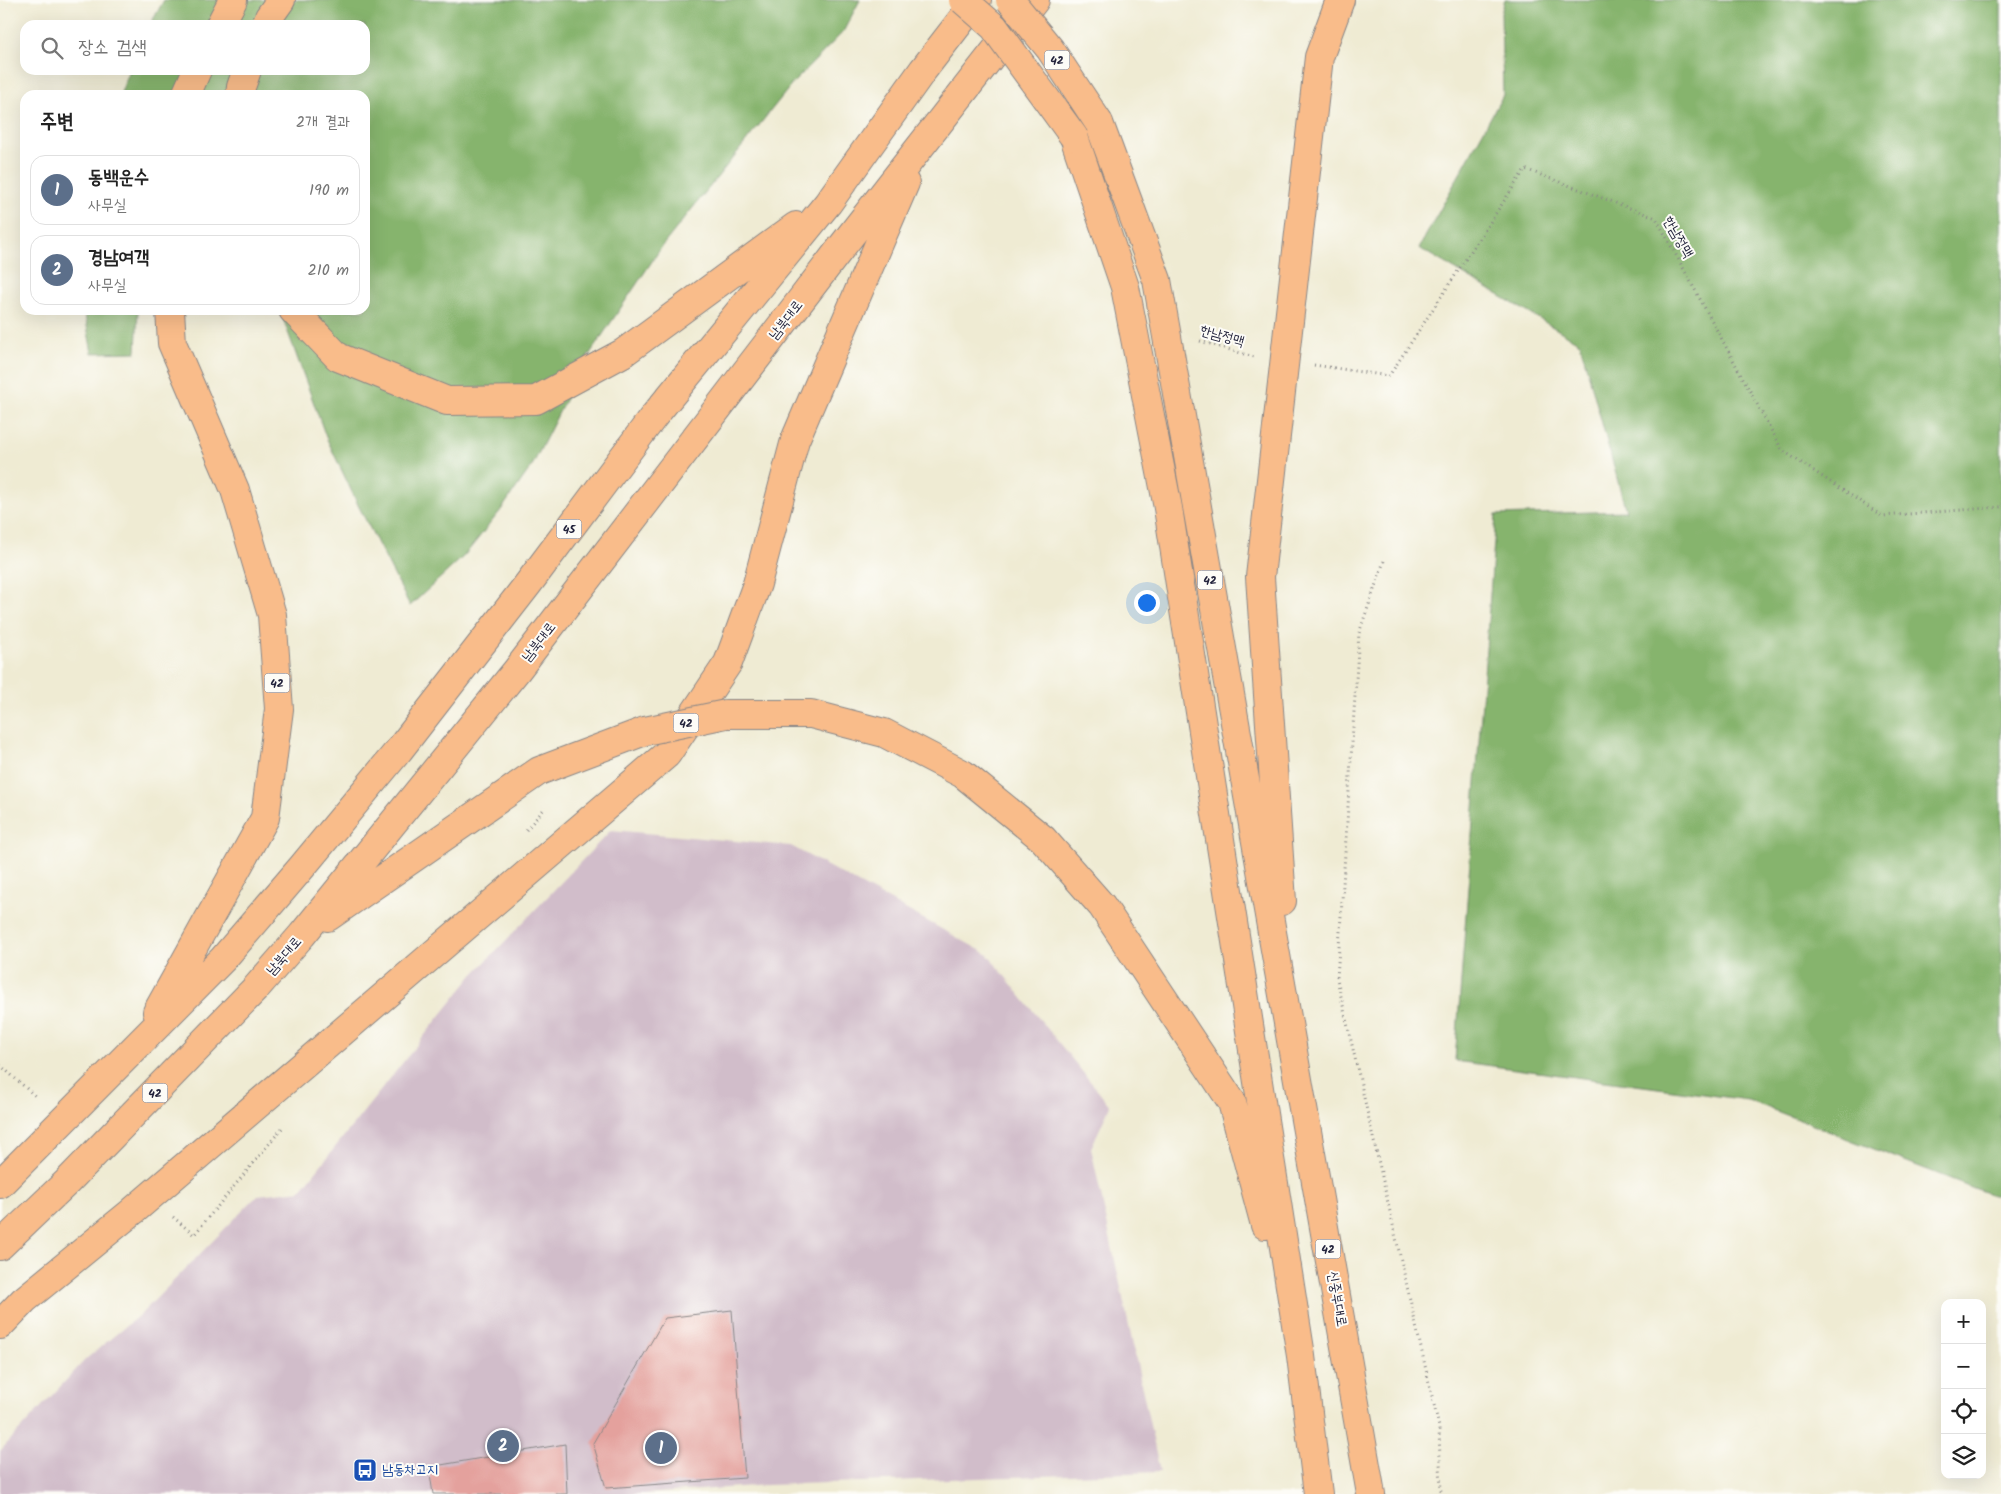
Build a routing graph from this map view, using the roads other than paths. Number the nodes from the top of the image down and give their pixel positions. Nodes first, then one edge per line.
1 (233, 0) edge
2 (281, 0) edge
3 (963, 0) edge
4 (978, 0) edge
5 (1010, 0) edge
6 (1035, 0) edge
7 (1340, 0) edge
8 (223, 20) edge
9 (269, 20) edge
10 (195, 75) edge
11 (245, 75) edge
12 (188, 90) edge
13 (241, 90) edge
14 (920, 148) junction
15 (828, 203) junction
16 (170, 315) edge
17 (298, 315) edge
18 (302, 935) junction
19 (141, 1042) junction
20 (1291, 1045) junction
21 (0, 1184) edge
22 (1, 1246) edge
23 (0, 1326) edge
24 (1301, 1356) junction
25 (1318, 1494) edge
26 (1371, 1494) edge

1 - 8 highway
2 - 9 highway
3 - 24 highway, bridge
4 - 15 highway, 45
5 - 20 highway, 42, bridge
6 - 14 highway, 남북대로
7 - 20 highway
10 - 12 highway
11 - 13 highway
14 - 18 highway, 남북대로
14 - 23 highway
15 - 17 highway
15 - 19 highway, 45
16 - 19 highway, 42
18 - 22 highway, 남북대로 / 42
18 - 24 highway, 42, bridge
19 - 21 highway, 42
20 - 26 highway, 신중부대로 / 42
24 - 25 highway, 42

